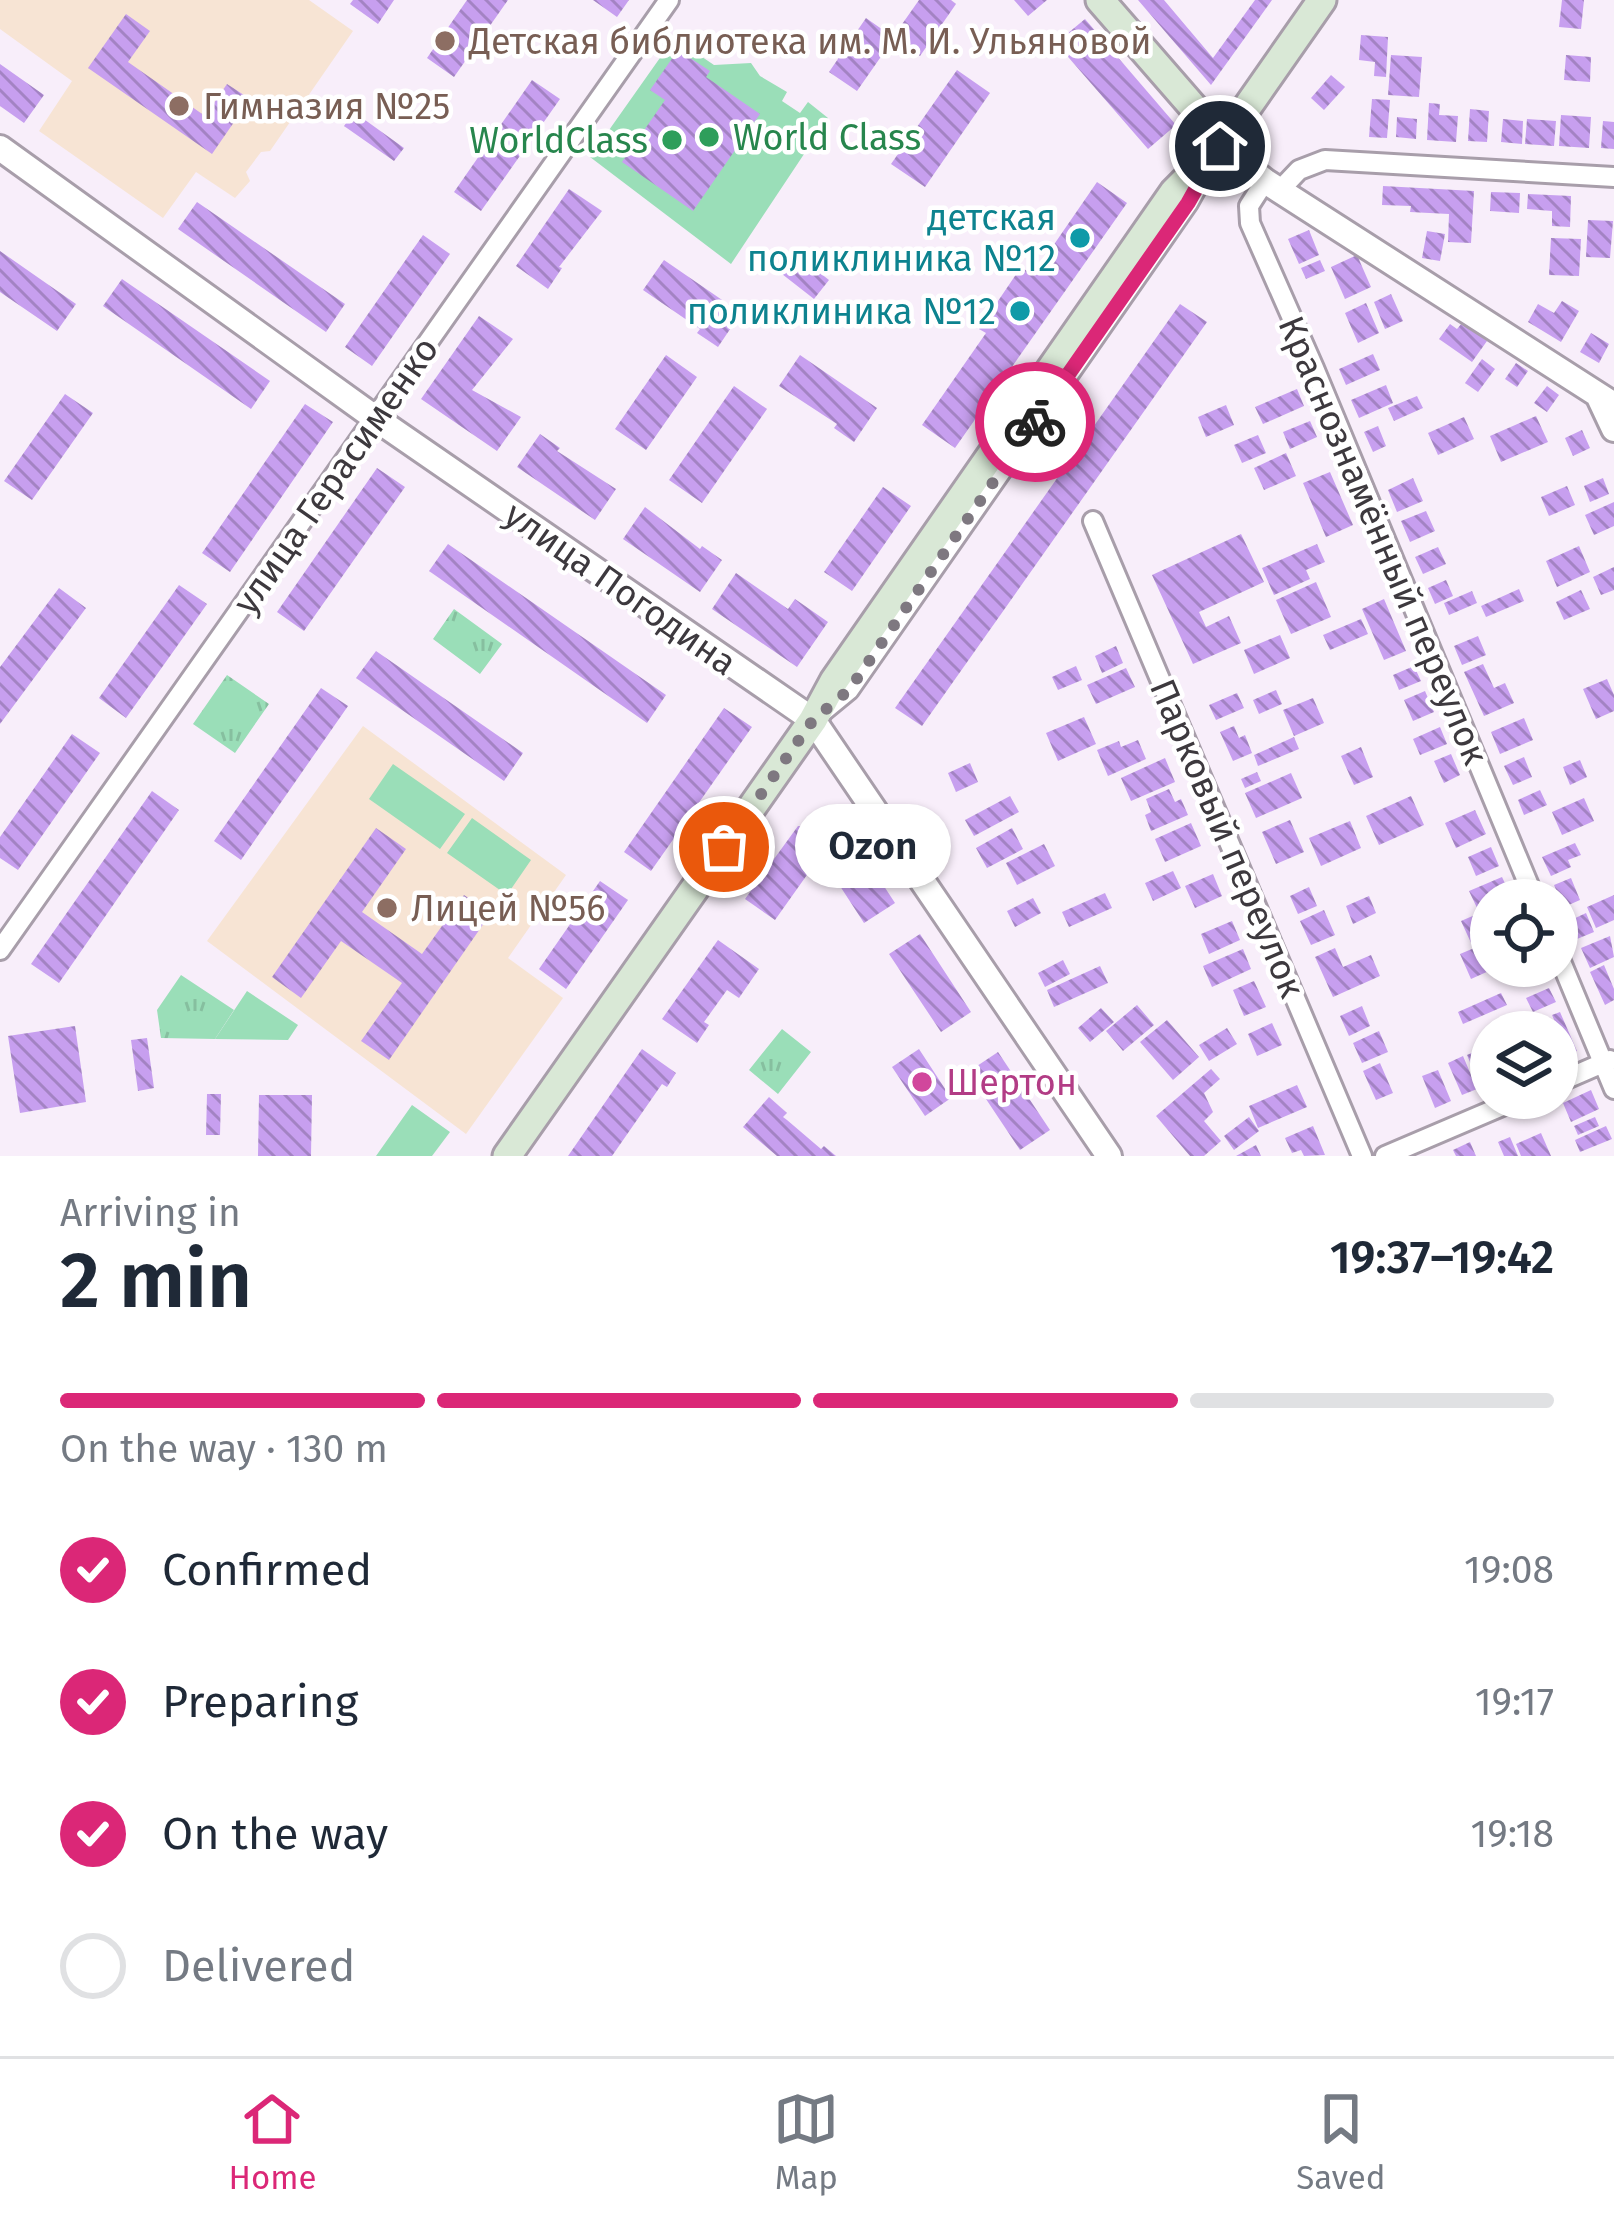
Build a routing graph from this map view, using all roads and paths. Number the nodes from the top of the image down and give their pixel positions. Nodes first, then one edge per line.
1 (669, 0) edge
2 (1100, 0) edge
3 (1322, 0) edge
4 (1220, 146) junction
5 (0, 148) edge
6 (1614, 177) edge
7 (1273, 185) junction
8 (1606, 400) edge
9 (375, 418) junction
10 (1614, 429) edge
11 (1093, 520) dead end
12 (813, 720) junction
13 (1526, 879) edge
14 (0, 950) edge
15 (1574, 987) edge
16 (1608, 1060) edge
17 (1578, 1073) edge
18 (1614, 1089) edge
19 (1472, 1119) edge
20 (507, 1156) edge
21 (1109, 1156) edge
22 (1362, 1156) edge
23 (1385, 1156) edge

1 - 9 street, улица Герасименко
2 - 4 main road
3 - 4 main road
4 - 7 street
4 - 12 main road
5 - 9 street, улица Погодина
6 - 7 street
7 - 8 street
7 - 13 street, Краснознамённый переулок
8 - 10 street
9 - 12 street, улица Погодина
9 - 14 street, улица Герасименко
11 - 22 street, Парковый переулок
12 - 20 main road
12 - 21 street, улица Погодина
15 - 16 street
16 - 17 street
16 - 18 street
19 - 23 street

